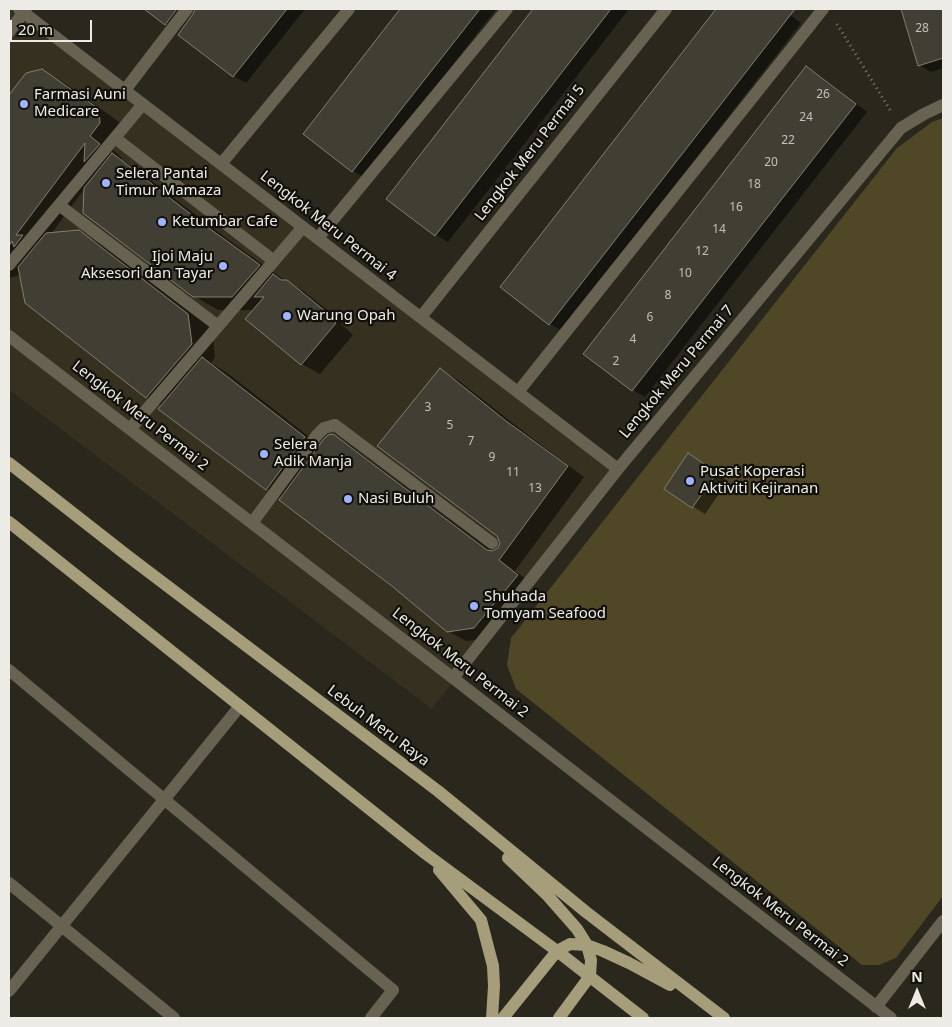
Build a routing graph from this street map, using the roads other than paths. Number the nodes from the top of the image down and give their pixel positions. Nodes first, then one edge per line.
1 (187, 9) edge
2 (349, 9) edge
3 (507, 9) edge
4 (666, 9) edge
5 (23, 10) edge
6 (828, 13) edge
7 (9, 32) edge
8 (125, 90) junction
9 (143, 104) junction
10 (943, 105) edge
11 (115, 138) junction
12 (221, 164) junction
13 (59, 205) junction
14 (303, 227) junction
15 (318, 238) junction
16 (274, 260) junction
17 (9, 265) edge
18 (421, 317) junction
19 (218, 326) junction
20 (9, 336) edge
21 (518, 392) junction
22 (130, 429) junction
23 (9, 463) edge
24 (618, 469) junction
25 (9, 522) edge
26 (252, 523) junction
27 (492, 543) dead end
28 (9, 670) edge
29 (453, 678) junction
30 (240, 706) junction
31 (438, 791) junction
32 (164, 799) junction
33 (426, 854) junction
34 (9, 883) edge
35 (943, 921) edge
36 (62, 926) junction
37 (587, 945) junction
38 (557, 951) junction
39 (590, 976) junction
40 (9, 991) edge
41 (876, 1007) junction
42 (721, 1016) edge
43 (174, 1018) edge
44 (371, 1018) edge
45 (492, 1018) edge
46 (503, 1018) edge
47 (559, 1018) edge
48 (643, 1018) edge
49 (891, 1018) edge

1 - 8 street
2 - 12 street
3 - 15 street
4 - 18 street, Lengkok Meru Permai 5
5 - 7 street
5 - 8 street, Lengkok Meru Permai 4
6 - 21 street
8 - 9 street, Lengkok Meru Permai 4
9 - 11 street
9 - 12 street, Lengkok Meru Permai 4
10 - 24 street, Lengkok Meru Permai 7
11 - 13 street
11 - 16 street
12 - 14 street, Lengkok Meru Permai 4
13 - 17 street
13 - 19 street
14 - 15 street, Lengkok Meru Permai 4
14 - 16 street
15 - 18 street, Lengkok Meru Permai 4
16 - 19 street
18 - 21 street, Lengkok Meru Permai 4
19 - 22 street
20 - 22 street, Lengkok Meru Permai 2
21 - 24 street, Lengkok Meru Permai 4
22 - 26 street, Lengkok Meru Permai 2
23 - 31 main road, Lebuh Meru Raya
24 - 29 street, Lengkok Meru Permai 7
25 - 30 main road
26 - 27 street
26 - 29 street, Lengkok Meru Permai 2
28 - 32 street
29 - 41 street, Lengkok Meru Permai 2
30 - 32 street
30 - 33 main road
31 - 37 main road
31 - 42 main road, Lebuh Meru Raya
32 - 36 street
32 - 44 street
33 - 38 main road
33 - 45 main road
34 - 36 street
35 - 41 street
36 - 40 street
36 - 43 street
37 - 38 main road
37 - 39 main road
37 - 42 main road
38 - 39 main road
38 - 46 main road
39 - 47 main road
39 - 48 main road
41 - 49 street, Lengkok Meru Permai 2

